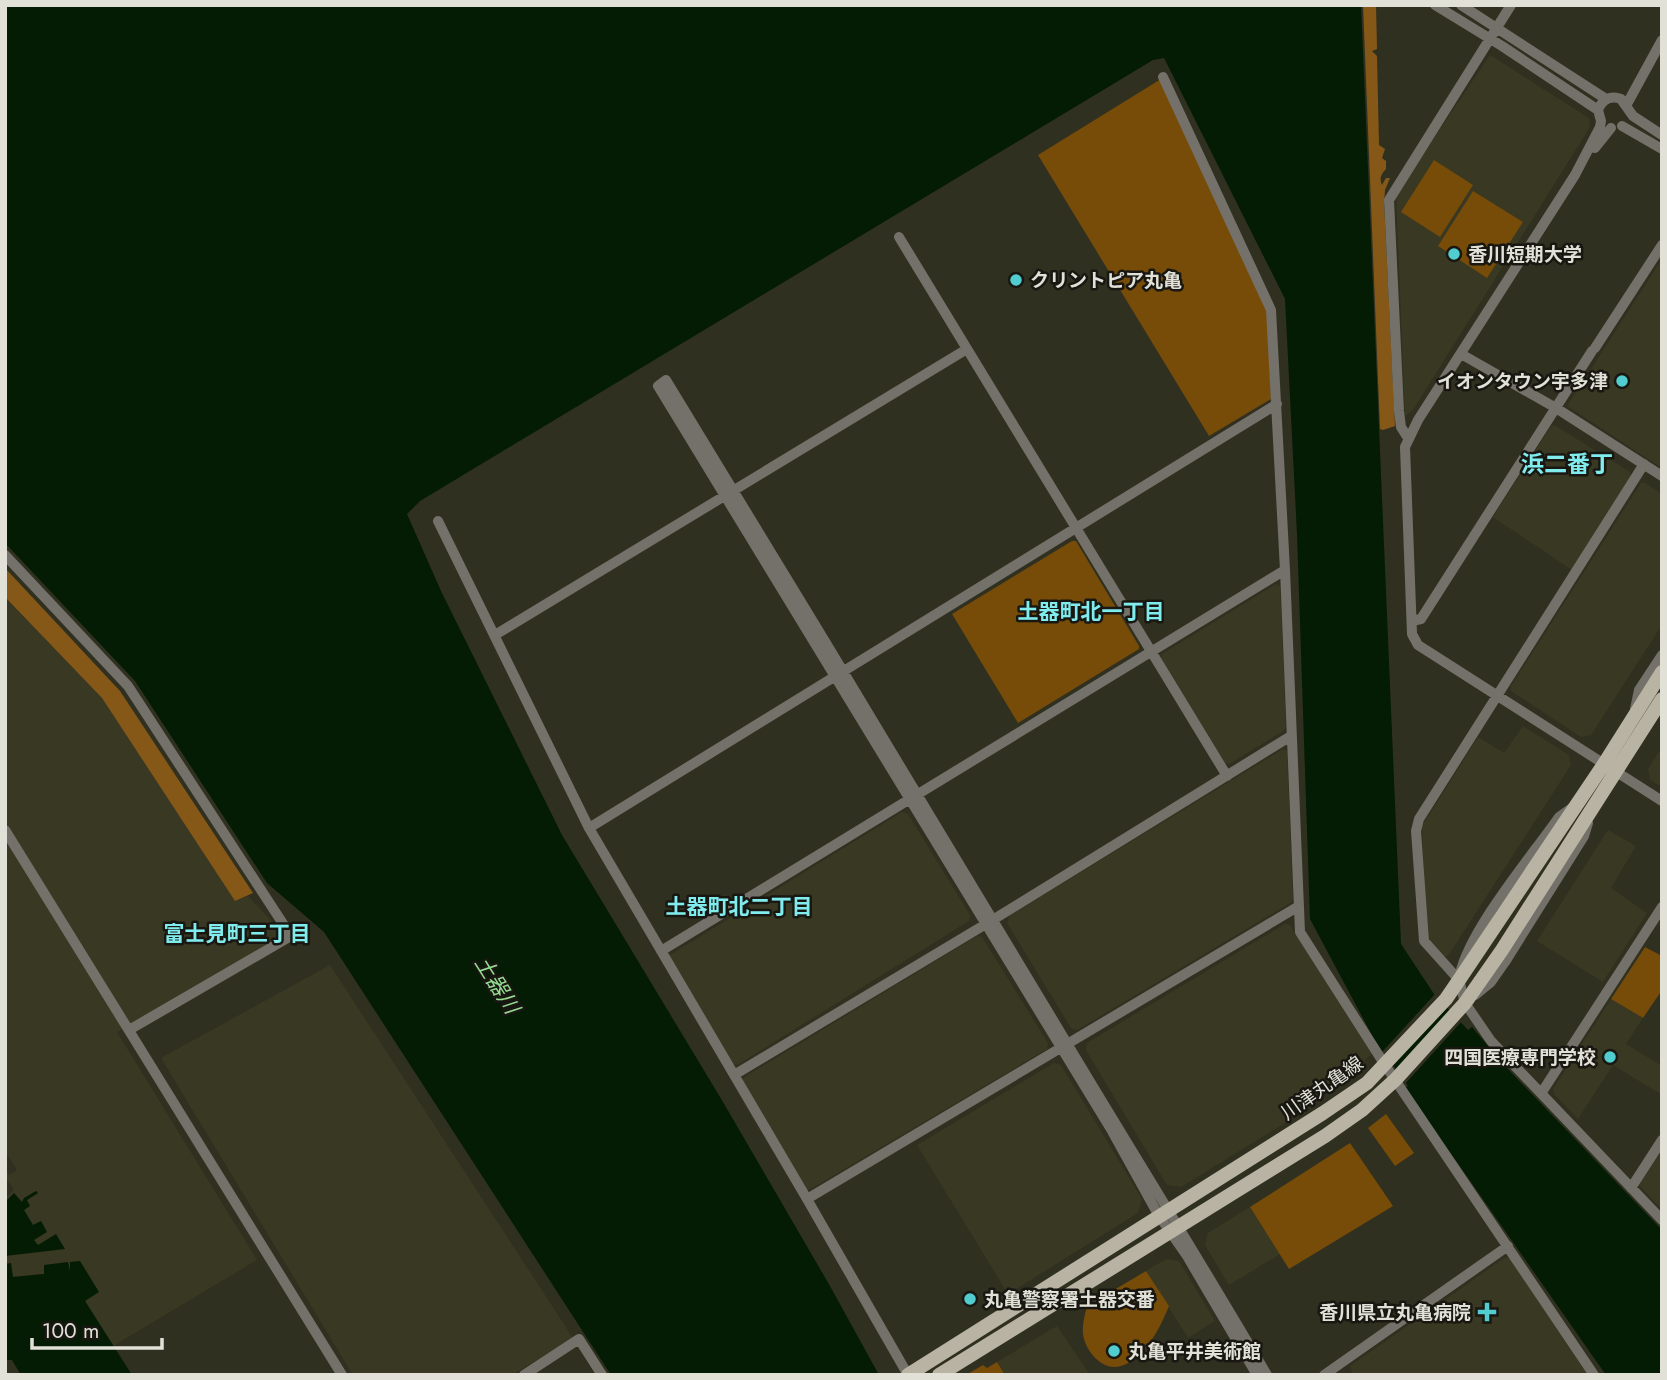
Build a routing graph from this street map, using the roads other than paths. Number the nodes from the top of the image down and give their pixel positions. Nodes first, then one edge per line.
1 (1436, 5) edge
2 (1461, 5) edge
3 (1511, 5) edge
4 (1496, 27) junction
5 (1490, 38) junction
6 (1662, 40) edge
7 (1163, 77) dead end
8 (1620, 103) junction
9 (1608, 121) junction
10 (1662, 135) edge
11 (1662, 149) edge
12 (899, 237) dead end
13 (1662, 244) edge
14 (967, 349) junction
15 (1461, 354) junction
16 (1277, 404) junction
17 (1556, 408) junction
18 (1408, 438) junction
19 (1644, 464) junction
20 (1662, 476) edge
21 (729, 493) junction
22 (438, 521) dead end
23 (1076, 528) junction
24 (5, 555) edge
25 (1285, 570) junction
26 (1412, 621) junction
27 (495, 635) junction
28 (1151, 653) junction
29 (1662, 656) edge
30 (838, 673) junction
31 (1662, 673) edge
32 (1498, 695) junction
33 (1662, 699) edge
34 (1662, 708) edge
35 (1639, 722) junction
36 (1291, 736) junction
37 (1610, 767) junction
38 (1227, 776) junction
39 (913, 798) junction
40 (1662, 801) edge
41 (1584, 807) junction
42 (589, 828) junction
43 (5, 830) edge
44 (1299, 906) junction
45 (1662, 907) edge
46 (990, 921) junction
47 (661, 951) junction
48 (1459, 980) junction
49 (1462, 1007) junction
50 (129, 1030) junction
51 (1064, 1046) junction
52 (1387, 1063) junction
53 (734, 1075) junction
54 (1397, 1078) junction
55 (1542, 1092) junction
56 (1662, 1140) edge
57 (1631, 1188) junction
58 (807, 1199) junction
59 (1164, 1213) junction
60 (1662, 1220) edge
61 (1175, 1229) junction
62 (1508, 1246) junction
63 (1340, 1364) junction
64 (342, 1375) edge
65 (524, 1375) edge
66 (602, 1375) edge
67 (908, 1375) edge
68 (939, 1375) edge
69 (1257, 1375) edge
70 (1267, 1375) edge
71 (1324, 1375) edge
72 (1347, 1375) edge
73 (1594, 1375) edge

1 - 5 street
2 - 4 street
3 - 4 street
4 - 5 street
4 - 8 street
5 - 9 street
5 - 18 street
6 - 8 street
7 - 16 street
8 - 9 street
8 - 9 street
8 - 10 street
9 - 11 street
9 - 15 street
12 - 14 street
13 - 17 street
14 - 21 street
14 - 23 street
15 - 17 street
15 - 18 street
16 - 23 street
16 - 25 street
17 - 19 street
17 - 26 street
18 - 26 street
19 - 20 street
19 - 32 street
21 - 21 street
21 - 27 street
21 - 30 street
22 - 27 street
23 - 28 street
23 - 30 street
24 - 50 street
25 - 28 street
25 - 36 street
26 - 32 street
27 - 42 street
28 - 38 street
28 - 39 street
29 - 35 street
30 - 39 street
30 - 42 street
31 - 35 main road, 川津丸亀線
32 - 37 street
32 - 48 street
33 - 35 main road, 川津丸亀線
34 - 35 street
35 - 37 main road, 川津丸亀線
36 - 38 street
36 - 44 street
37 - 40 street
37 - 41 main road, 川津丸亀線
38 - 46 street
39 - 46 street
39 - 47 street
41 - 48 main road, 川津丸亀線
41 - 49 main road, 川津丸亀線
42 - 47 street
43 - 50 street
44 - 51 street
44 - 52 street
45 - 55 street
46 - 51 street
46 - 53 street
47 - 53 street
48 - 49 street
48 - 52 main road, 川津丸亀線
49 - 54 main road, 川津丸亀線
49 - 55 street
50 - 64 street
51 - 58 street
51 - 59 street
52 - 54 street
52 - 59 main road, 川津丸亀線
53 - 58 street
54 - 61 main road, 川津丸亀線
54 - 62 street
55 - 57 street
56 - 57 street
57 - 60 street
58 - 67 street
59 - 61 street
59 - 67 main road, 川津丸亀線
61 - 68 main road, 川津丸亀線
61 - 69 street
61 - 70 street
62 - 63 street
62 - 73 street
63 - 71 street
63 - 72 street
65 - 66 street

